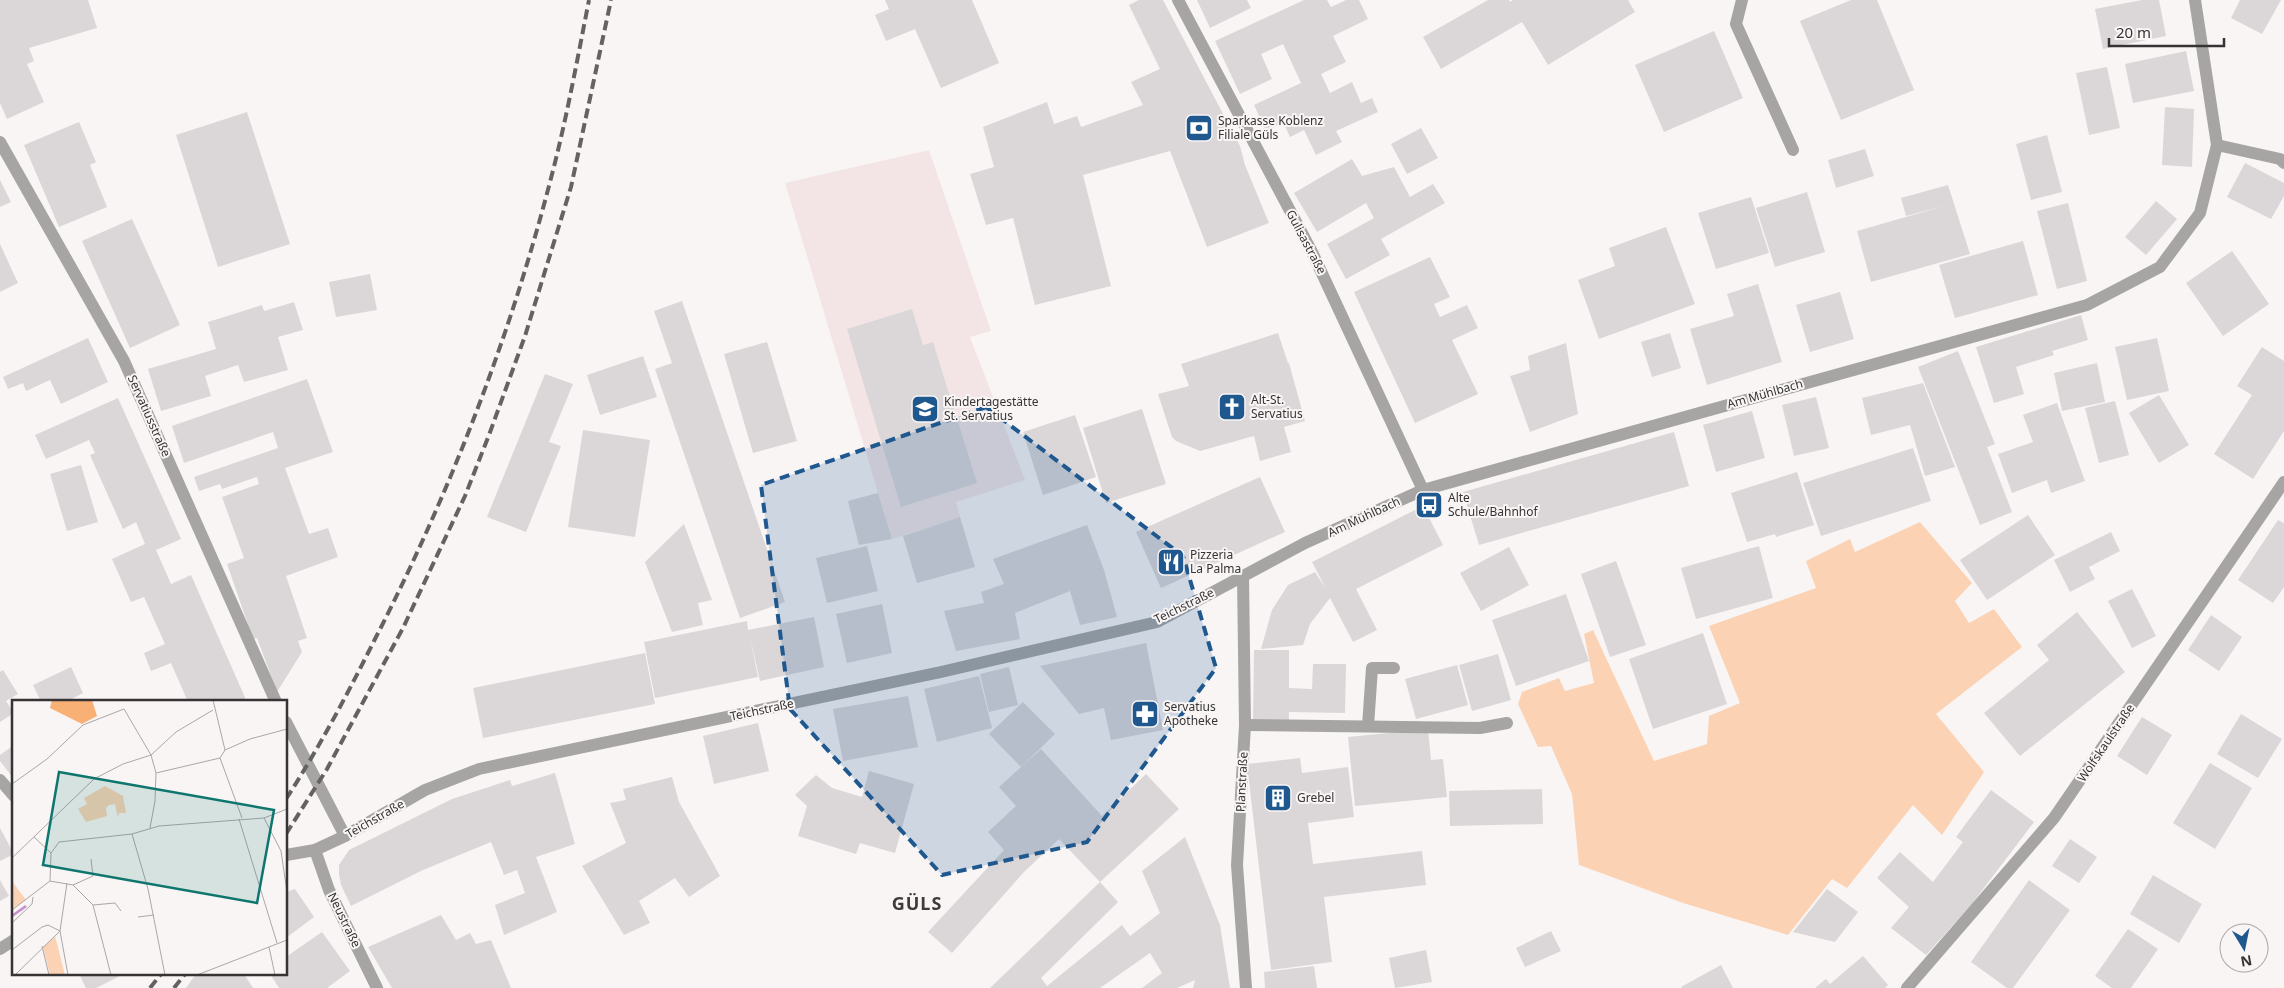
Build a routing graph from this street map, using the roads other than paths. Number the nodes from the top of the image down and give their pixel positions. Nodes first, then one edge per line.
1 (1178, 0) edge
2 (1742, 0) edge
3 (2195, 0) edge
4 (0, 142) edge
5 (2217, 145) junction
6 (1793, 150) dead end
7 (2284, 163) edge
8 (2284, 482) edge
9 (1423, 490) junction
10 (1243, 576) junction
11 (1394, 668) dead end
12 (275, 700) edge
13 (1507, 723) dead end
14 (1245, 725) junction
15 (288, 726) edge
16 (1368, 726) junction
17 (0, 780) edge
18 (12, 794) edge
19 (345, 836) junction
20 (315, 850) junction
21 (288, 855) edge
22 (12, 941) edge
23 (0, 949) edge
24 (377, 988) edge
25 (1246, 988) edge
26 (1908, 988) edge

1 - 9 street, Gulisastraße
2 - 6 street
3 - 5 street, Am Mühlbach
4 - 12 street, Servatiusstraße
5 - 7 street
5 - 9 street, Am Mühlbach
8 - 26 street, Wolfskaulstraße
9 - 10 street, Am Mühlbach
10 - 14 street, Planstraße
10 - 19 street, Teichstraße
11 - 16 street
13 - 16 street
14 - 16 street
14 - 25 street, Planstraße
15 - 19 street
17 - 18 street
19 - 20 street, Teichstraße
20 - 21 street, Teichstraße
20 - 24 street, Neustraße
22 - 23 street

